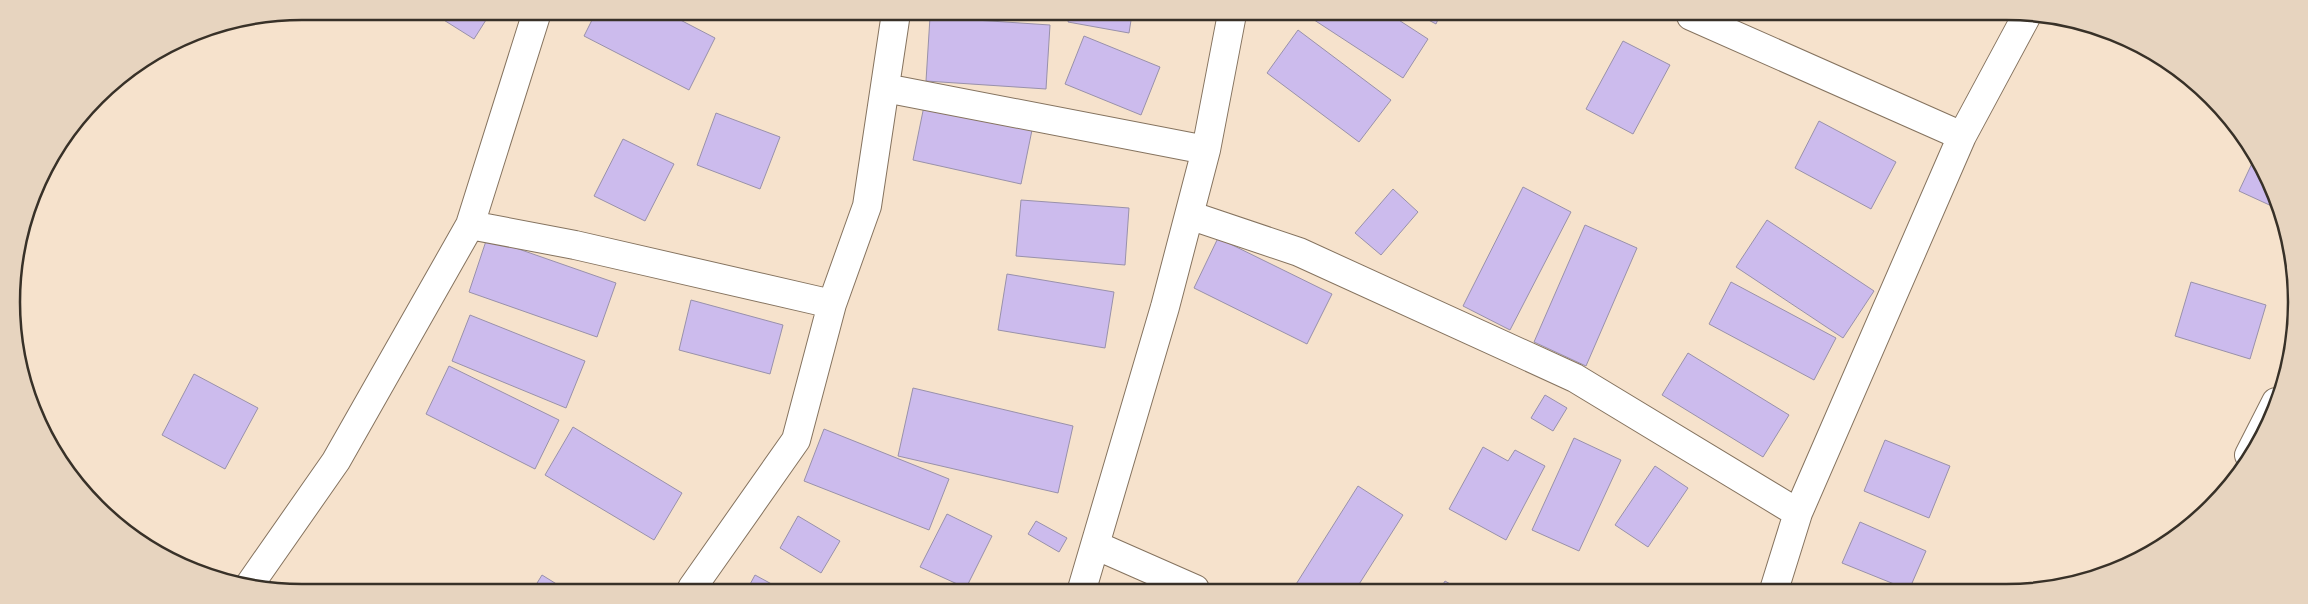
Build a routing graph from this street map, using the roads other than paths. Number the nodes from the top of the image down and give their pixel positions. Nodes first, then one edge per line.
1 (534, 20) edge
2 (895, 20) edge
3 (1231, 20) edge
4 (1700, 20) edge
5 (2024, 21) edge
6 (885, 88) junction
7 (1962, 136) junction
8 (1206, 150) junction
9 (1189, 215) junction
10 (470, 225) junction
11 (832, 304) junction
12 (1798, 513) junction
13 (1095, 545) junction
14 (253, 580) edge
15 (695, 584) edge
16 (1083, 584) edge
17 (1184, 584) edge
18 (1776, 584) edge

1 - 10 street
2 - 6 street
3 - 8 street
4 - 7 street
5 - 7 street
6 - 8 street
6 - 11 street
7 - 12 street
8 - 9 street
9 - 12 street
9 - 13 street
10 - 11 street
10 - 14 street
11 - 15 street
12 - 18 street
13 - 16 street
13 - 17 street

